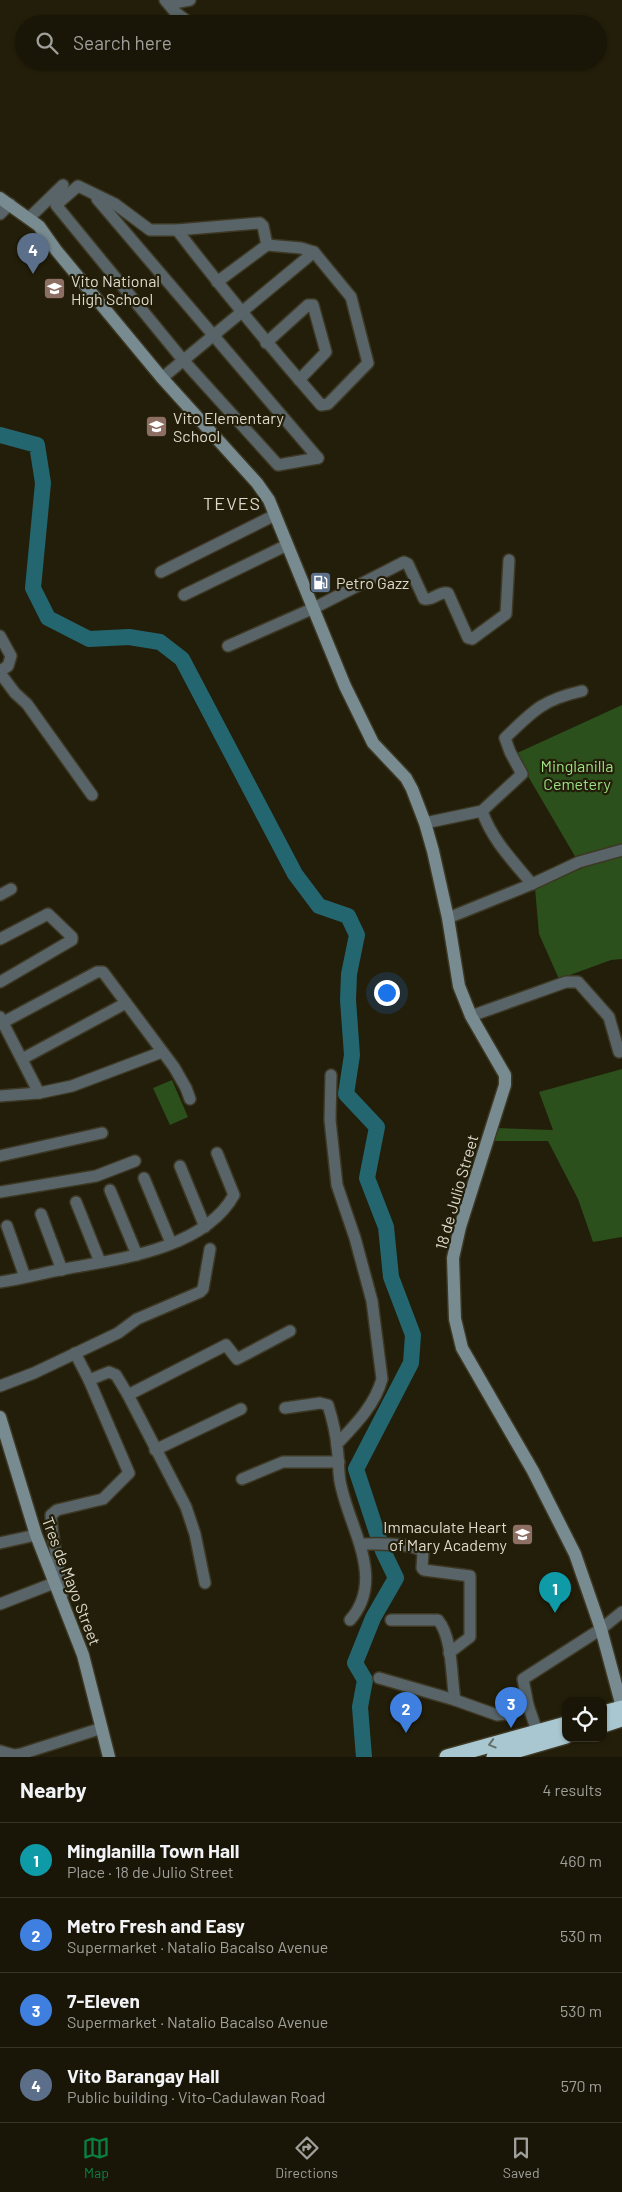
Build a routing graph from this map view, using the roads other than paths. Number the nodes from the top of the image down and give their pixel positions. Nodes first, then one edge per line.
1 (190, 0) edge
2 (167, 2) edge
3 (181, 15) edge
4 (63, 185) dead end
5 (94, 195) junction
6 (5, 201) edge
7 (0, 214) edge
8 (29, 218) junction
9 (177, 230) junction
10 (267, 245) junction
11 (314, 252) junction
12 (217, 282) junction
13 (240, 311) junction
14 (210, 334) junction
15 (266, 343) junction
16 (181, 358) junction
17 (159, 375) junction
18 (299, 380) junction
19 (275, 515) junction
20 (287, 545) junction
21 (509, 560) dead end
22 (161, 572) dead end
23 (184, 595) dead end
24 (314, 608) junction
25 (0, 636) edge
26 (228, 646) dead end
27 (0, 672) edge
28 (582, 691) dead end
29 (92, 795) dead end
30 (482, 811) junction
31 (425, 823) junction
32 (622, 850) edge
33 (532, 884) junction
34 (12, 889) dead end
35 (0, 895) edge
36 (448, 918) junction
37 (0, 939) edge
38 (0, 982) edge
39 (126, 1003) junction
40 (471, 1016) junction
41 (1, 1021) edge
42 (162, 1052) junction
43 (619, 1052) dead end
44 (22, 1059) junction
45 (331, 1075) dead end
46 (39, 1093) junction
47 (0, 1096) edge
48 (190, 1099) dead end
49 (102, 1133) dead end
50 (217, 1153) dead end
51 (0, 1156) edge
52 (135, 1161) dead end
53 (180, 1166) dead end
54 (144, 1178) dead end
55 (110, 1190) dead end
56 (0, 1192) edge
57 (76, 1202) dead end
58 (41, 1214) dead end
59 (7, 1226) dead end
60 (205, 1227) junction
61 (172, 1243) junction
62 (210, 1250) dead end
63 (137, 1255) junction
64 (100, 1262) junction
65 (62, 1270) junction
66 (25, 1277) junction
67 (0, 1282) edge
68 (290, 1331) dead end
69 (75, 1353) junction
70 (89, 1380) junction
71 (0, 1386) edge
72 (128, 1395) junction
73 (285, 1408) dead end
74 (241, 1409) dead end
75 (0, 1417) edge
76 (337, 1444) junction
77 (4, 1447) edge
78 (155, 1450) junction
79 (339, 1462) junction
80 (242, 1479) dead end
81 (36, 1535) junction
82 (0, 1543) edge
83 (361, 1544) junction
84 (54, 1582) junction
85 (205, 1583) dead end
86 (62, 1602) junction
87 (0, 1604) edge
88 (622, 1612) edge
89 (350, 1620) dead end
90 (391, 1620) dead end
91 (601, 1629) junction
92 (449, 1653) junction
93 (379, 1678) dead end
94 (455, 1700) junction
95 (528, 1705) junction
96 (622, 1707) edge
97 (607, 1712) edge
98 (622, 1719) edge
99 (607, 1724) edge
100 (562, 1725) edge
101 (102, 1728) junction
102 (537, 1731) junction
103 (562, 1737) edge
104 (0, 1751) edge
105 (109, 1757) edge
106 (447, 1757) edge
107 (494, 1757) edge

1 - 2 street
2 - 3 street
4 - 8 street
5 - 9 street
5 - 14 street
5 - 16 street
6 - 7 street
6 - 8 street, 18 de Julio Street
8 - 17 street, 18 de Julio Street
9 - 10 street
9 - 12 street
10 - 11 street
10 - 12 street
11 - 13 street
11 - 18 street
12 - 13 street
13 - 14 street
13 - 15 street
14 - 16 street
14 - 16 street
15 - 18 street
15 - 18 street
16 - 17 street
17 - 19 street, 18 de Julio Street
19 - 20 street, 18 de Julio Street
19 - 22 street
20 - 23 street
20 - 24 street, 18 de Julio Street
21 - 24 street
24 - 26 street
24 - 31 street, 18 de Julio Street
25 - 27 street
27 - 29 street
28 - 30 street
30 - 31 street
30 - 33 street
31 - 36 street, 18 de Julio Street
32 - 33 street
33 - 36 street
34 - 35 street
36 - 40 street, 18 de Julio Street
37 - 38 street
39 - 41 street
39 - 42 street
39 - 44 street
40 - 43 street
40 - 91 street, 18 de Julio Street
41 - 44 street
42 - 46 street
42 - 48 street
44 - 46 street
45 - 76 street
46 - 47 street
49 - 51 street
50 - 60 street
52 - 56 street
53 - 60 street
54 - 61 street
55 - 63 street
57 - 64 street
58 - 65 street
59 - 66 street
60 - 61 street
61 - 63 street
62 - 69 street
63 - 64 street
64 - 65 street
65 - 66 street
66 - 67 street
68 - 72 street
69 - 70 street
69 - 71 street
70 - 72 street
70 - 86 street
72 - 78 street
73 - 76 street
74 - 78 street
75 - 77 street, Tres de Mayo Street
76 - 79 street
77 - 81 street, Tres de Mayo Street
78 - 85 street
79 - 80 street
79 - 83 street
81 - 82 street
81 - 84 street, Tres de Mayo Street
83 - 89 street
83 - 92 street
84 - 86 street, Tres de Mayo Street
84 - 87 street
86 - 101 street, Tres de Mayo Street
88 - 91 street
90 - 92 street
91 - 95 street
91 - 96 street, 18 de Julio Street
92 - 94 street
93 - 94 street
94 - 95 street
95 - 102 street
96 - 97 highway
98 - 99 highway
100 - 102 highway
101 - 104 street
101 - 105 street, Tres de Mayo Street
102 -> 106 highway
103 - 107 highway

